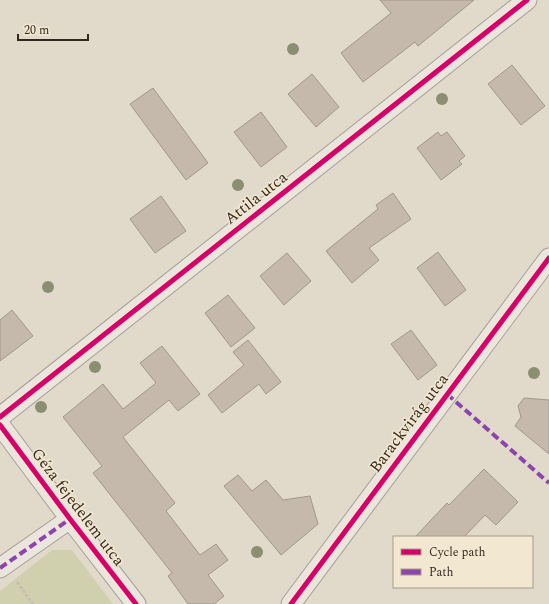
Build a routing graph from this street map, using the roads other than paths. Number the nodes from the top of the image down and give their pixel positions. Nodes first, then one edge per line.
1 (527, 0) edge
2 (549, 258) edge
3 (0, 417) edge
4 (0, 425) edge
5 (70, 519) junction
6 (2, 566) edge
7 (136, 604) edge
8 (291, 604) edge

1 - 3 street, Attila utca
2 - 8 street, Barackvirág utca
4 - 5 street, Géza fejedelem utca
5 - 6 street
5 - 7 street, Géza fejedelem utca

